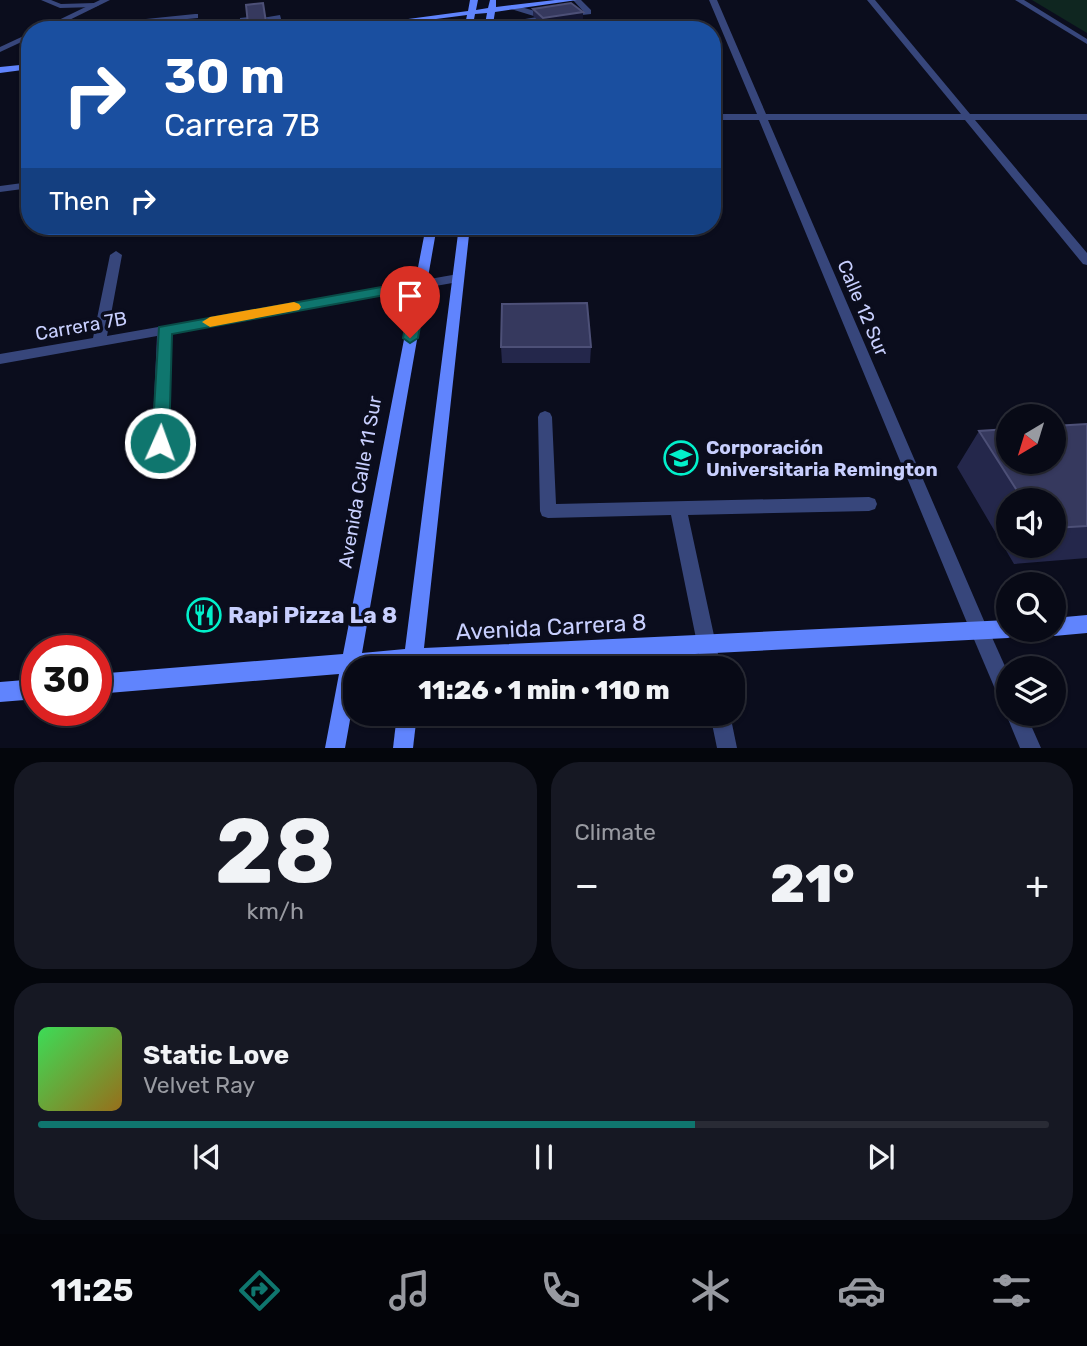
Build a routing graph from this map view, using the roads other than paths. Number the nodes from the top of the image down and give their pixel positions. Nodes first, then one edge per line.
1 (45, 0) edge
2 (106, 0) edge
3 (474, 0) edge
4 (493, 0) edge
5 (575, 0) edge
6 (713, 0) edge
7 (871, 0) edge
8 (1018, 0) edge
9 (95, 5) junction
10 (514, 7) junction
11 (491, 10) junction
12 (472, 12) junction
13 (576, 14) edge
14 (195, 16) dead end
15 (266, 18) edge
16 (249, 19) edge
17 (61, 21) edge
18 (140, 21) edge
19 (243, 21) edge
20 (278, 21) edge
21 (401, 21) edge
22 (470, 21) edge
23 (489, 21) edge
24 (528, 21) edge
25 (21, 40) edge
26 (1087, 42) edge
27 (0, 50) edge
28 (21, 67) edge
29 (0, 70) edge
30 (721, 117) edge
31 (761, 117) junction
32 (969, 117) junction
33 (1087, 117) edge
34 (21, 186) edge
35 (0, 189) edge
36 (429, 235) edge
37 (463, 235) edge
38 (116, 255) dead end
39 (1087, 261) edge
40 (458, 278) junction
41 (420, 285) junction
42 (164, 330) junction
43 (99, 342) junction
44 (0, 359) edge
45 (545, 417) dead end
46 (160, 443) dead end
47 (869, 503) dead end
48 (678, 508) junction
49 (1087, 624) edge
50 (1066, 625) edge
51 (996, 629) edge
52 (979, 630) junction
53 (706, 644) junction
54 (351, 656) edge
55 (414, 656) edge
56 (521, 656) edge
57 (708, 656) edge
58 (343, 665) edge
59 (996, 669) edge
60 (112, 683) edge
61 (21, 690) edge
62 (0, 692) edge
63 (343, 703) edge
64 (406, 726) edge
65 (723, 726) edge
66 (1021, 726) edge
67 (335, 747) edge
68 (403, 747) edge
69 (727, 747) edge
70 (1031, 747) edge

1 - 9 street
2 - 9 street
3 - 12 main road
4 - 11 main road
5 - 10 main road
5 - 13 street
6 - 31 street, Calle 12 Sur
7 - 32 street
8 - 26 street
9 - 17 street
10 - 11 main road
10 - 24 street
11 - 12 main road
11 - 23 main road
12 - 21 main road
12 - 22 main road
14 - 18 street
15 - 20 street
16 - 19 street
25 - 27 street
28 - 29 main road
30 - 31 street
31 - 32 street
31 - 52 street, Calle 12 Sur
32 - 33 street
32 - 39 street
34 - 35 street
36 - 41 main road, Avenida Calle 11 Sur
37 - 40 main road
38 - 43 street
40 - 41 street, Carrera 7B
40 - 55 main road
41 - 42 street, Carrera 7B
41 - 54 main road, Avenida Calle 11 Sur
42 - 43 street, Carrera 7B
42 - 46 street
43 - 44 street, Carrera 7B
45 - 48 street
47 - 48 street
48 - 53 street
49 - 50 main road
51 - 52 main road, Avenida Carrera 8
52 - 53 main road, Avenida Carrera 8
52 - 59 street, Calle 12 Sur
53 - 56 main road, Avenida Carrera 8
53 - 57 street
58 - 60 main road, Avenida Carrera 8
61 - 62 main road
63 - 67 main road, Avenida Calle 11 Sur
64 - 68 main road
65 - 69 street
66 - 70 street

